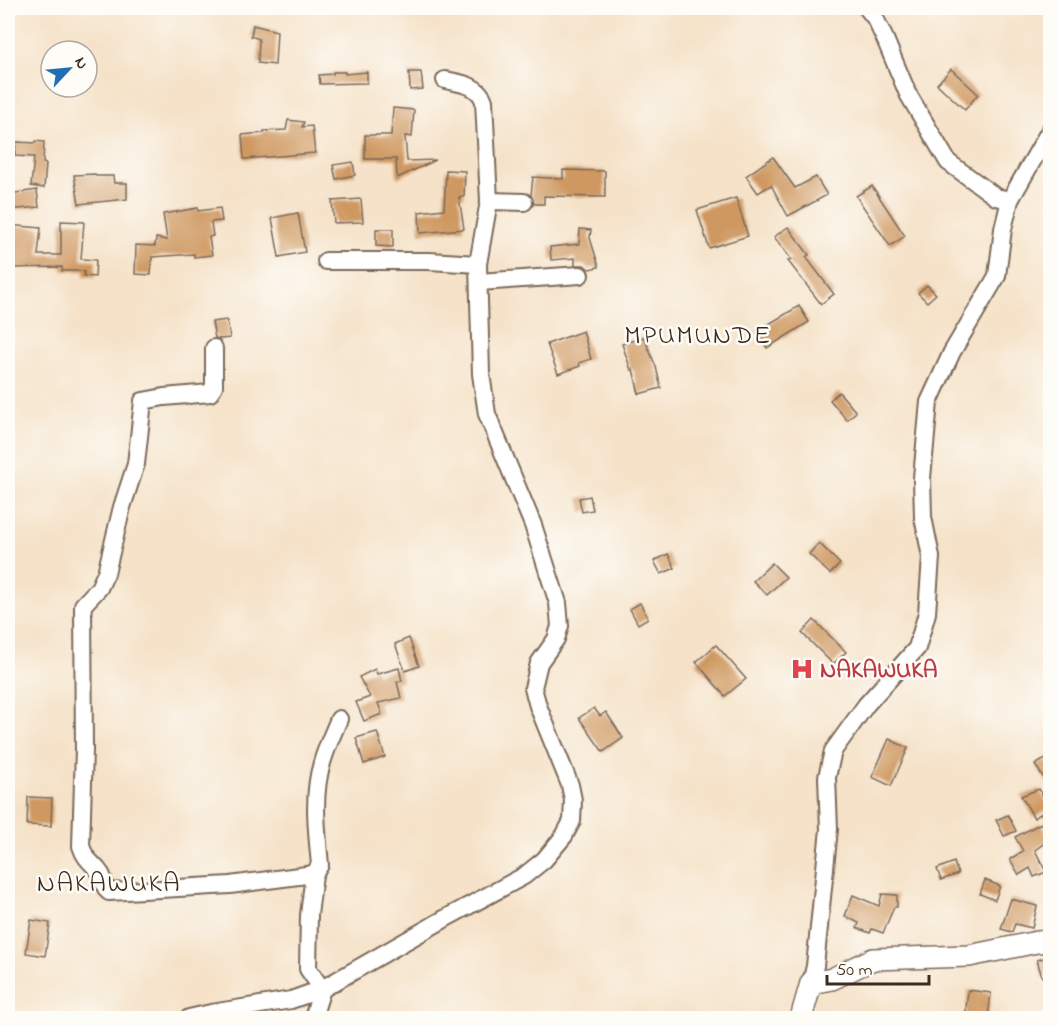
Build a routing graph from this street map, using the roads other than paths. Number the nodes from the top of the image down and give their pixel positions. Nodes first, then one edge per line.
1 (867, 8) edge
2 (445, 80) dead end
3 (1050, 130) edge
4 (1010, 200) junction
5 (489, 201) junction
6 (524, 202) dead end
7 (326, 261) dead end
8 (478, 264) junction
9 (580, 275) dead end
10 (479, 282) junction
11 (214, 348) dead end
12 (339, 719) dead end
13 (314, 874) junction
14 (1050, 942) edge
15 (811, 983) junction
16 (322, 990) junction
17 (189, 1018) edge
18 (313, 1018) edge
19 (801, 1018) edge

1 - 4 street
2 - 5 street
3 - 4 street
4 - 15 street
5 - 6 street
5 - 8 street
7 - 8 street
8 - 10 street
9 - 10 street
10 - 16 street
11 - 13 street
12 - 13 street
13 - 16 street
14 - 15 street
15 - 19 street
16 - 17 street
16 - 18 street

